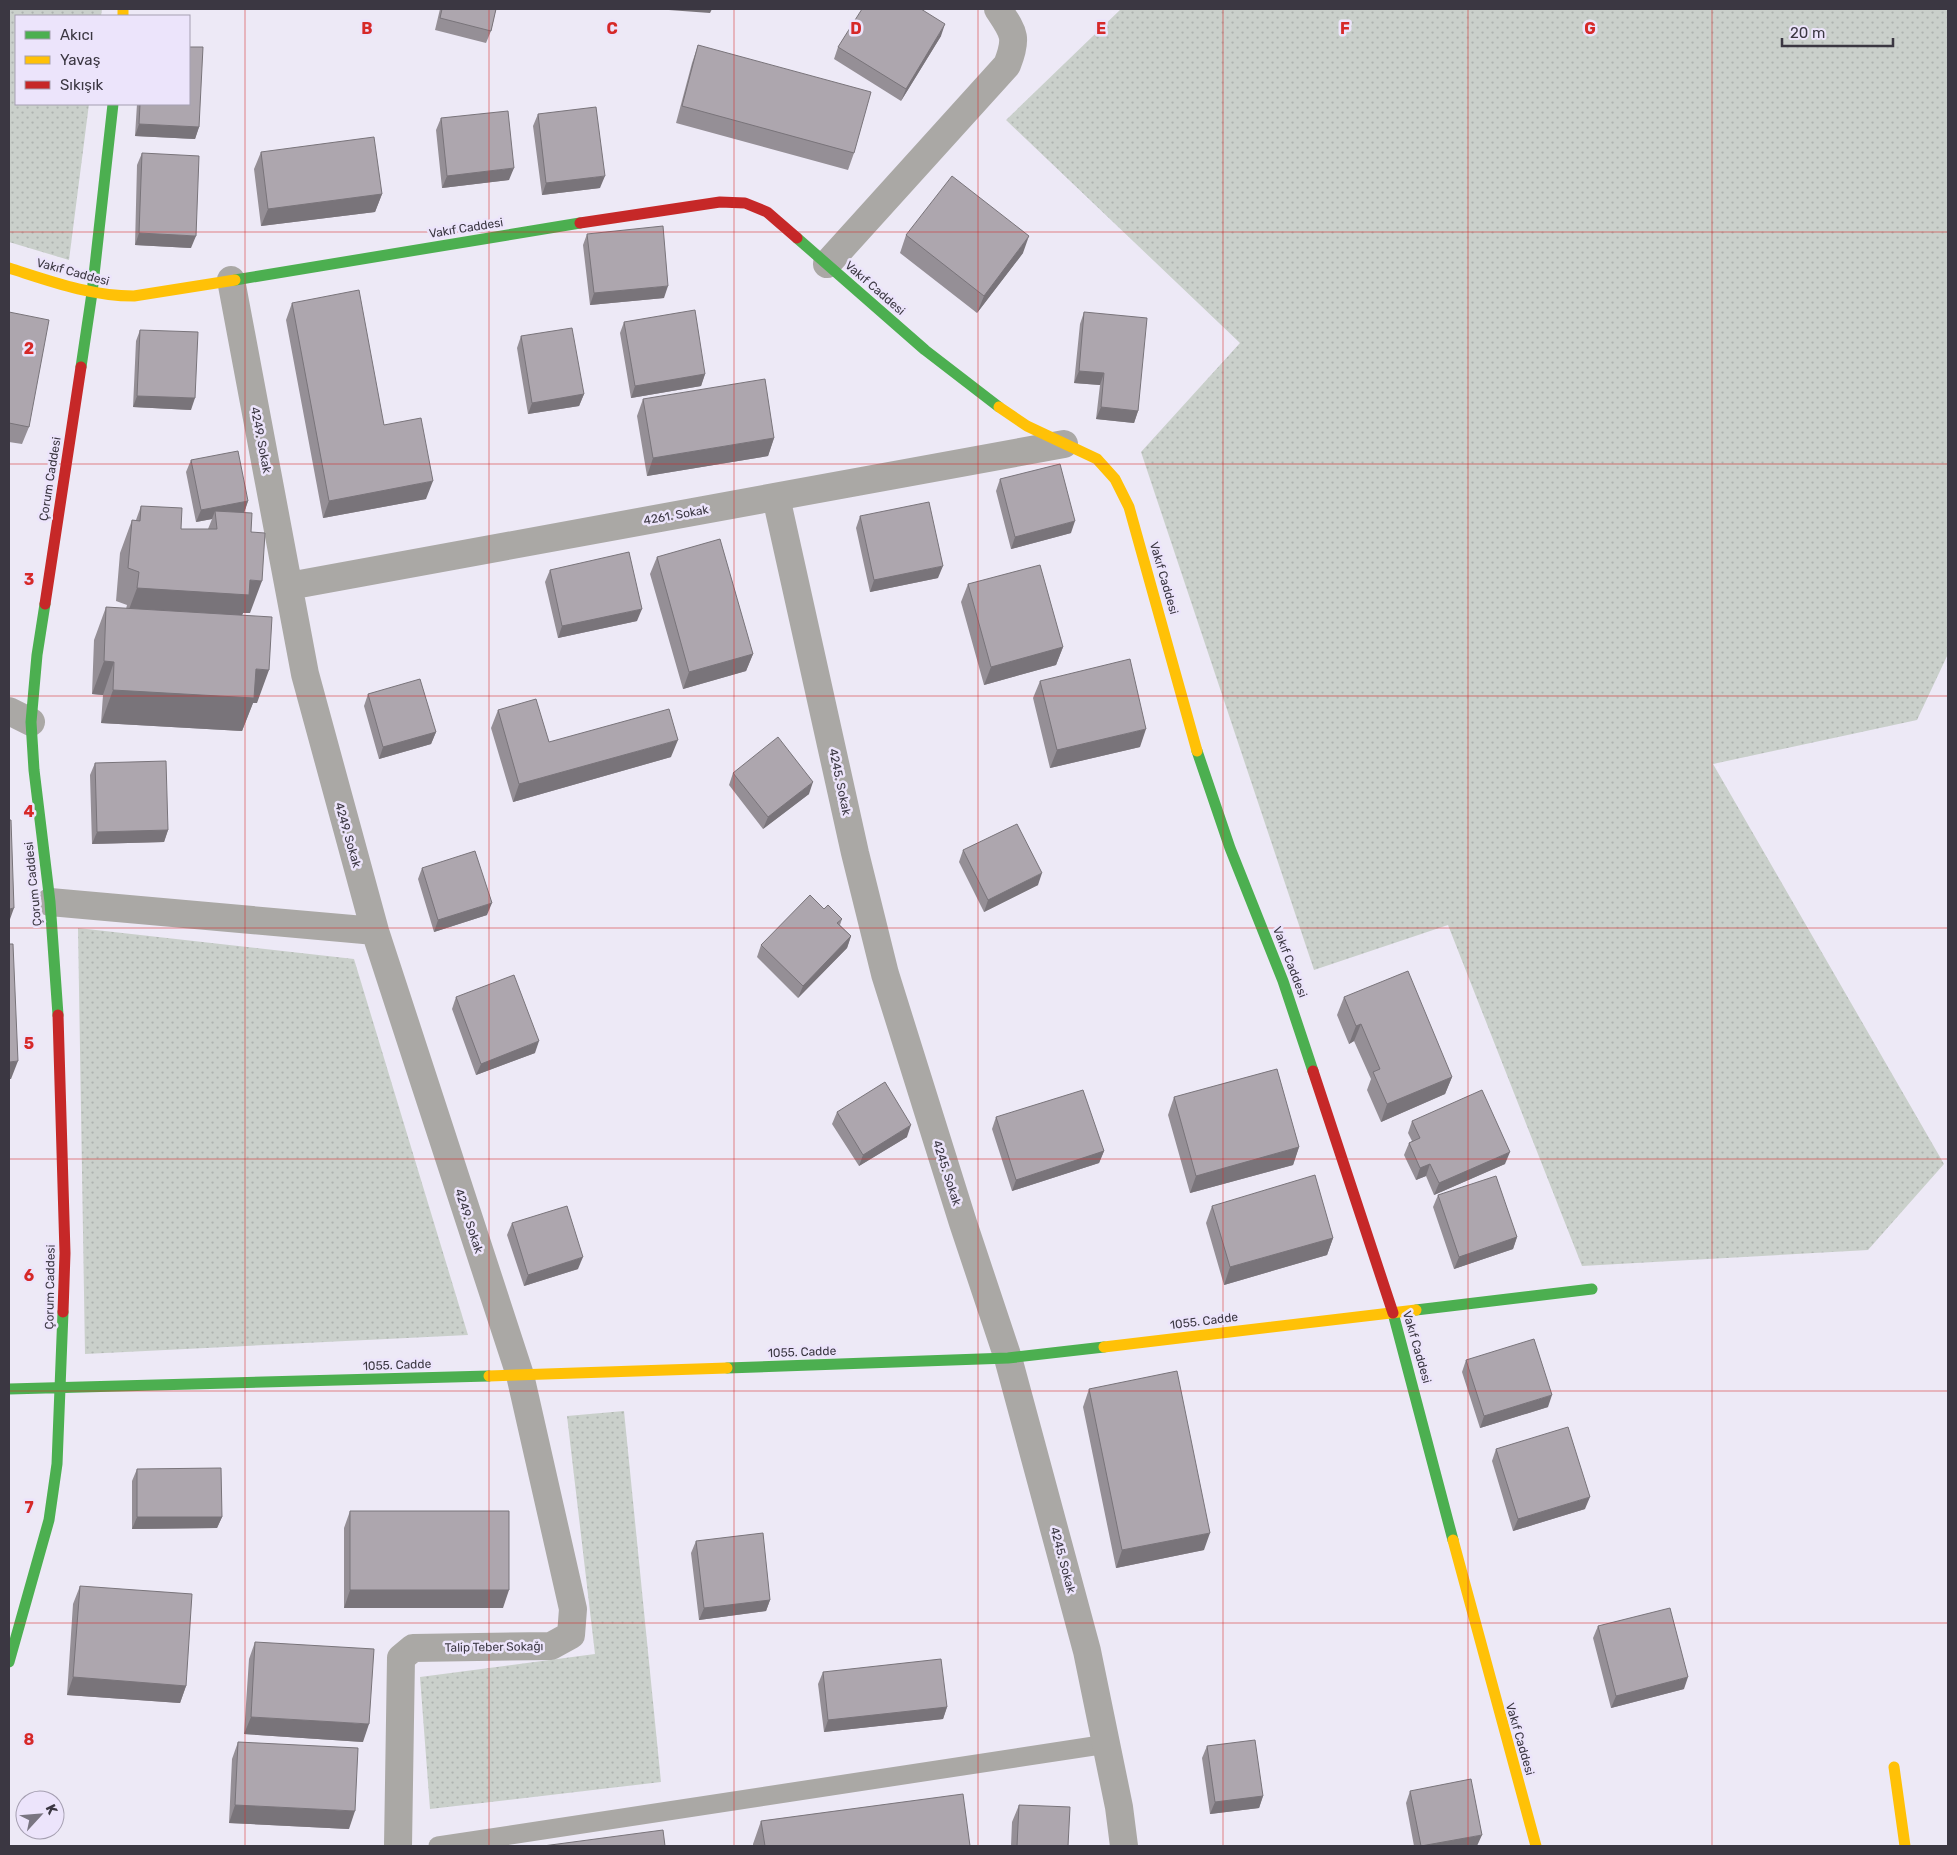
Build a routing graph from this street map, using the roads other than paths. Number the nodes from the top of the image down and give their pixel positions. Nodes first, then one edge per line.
1 (998, 9) edge
2 (113, 105) edge
3 (827, 264) junction
4 (9, 268) edge
5 (231, 280) junction
6 (92, 293) junction
7 (1064, 444) junction
8 (776, 496) junction
9 (288, 586) junction
10 (20, 717) edge
11 (50, 902) junction
12 (375, 932) junction
13 (1592, 1289) dead end
14 (1393, 1312) junction
15 (1008, 1358) junction
16 (520, 1375) junction
17 (9, 1389) edge
18 (62, 1390) junction
19 (9, 1662) edge
20 (1107, 1744) junction
21 (1894, 1767) dead end
22 (398, 1846) edge
23 (438, 1846) edge
24 (1124, 1846) edge
25 (1536, 1846) edge
26 (1905, 1846) edge

1 - 3 street
2 - 6 street, Çorum Caddesi
3 - 5 street, Vakıf Caddesi
3 - 7 street, Vakıf Caddesi
4 - 6 street, Vakıf Caddesi
5 - 6 street, Vakıf Caddesi
5 - 9 street, 4249. Sokak
6 - 10 street, Çorum Caddesi
7 - 8 street, 4261. Sokak
7 - 14 street, Vakıf Caddesi
8 - 9 street, 4261. Sokak
8 - 15 street, 4245. Sokak
9 - 12 street, 4249. Sokak
10 - 11 street, Çorum Caddesi
11 - 12 street
11 - 18 street, Çorum Caddesi
12 - 16 street, 4249. Sokak
13 - 14 street, 1055. Cadde
14 - 15 street, 1055. Cadde
14 - 25 street, Vakıf Caddesi
15 - 16 street, 1055. Cadde
15 - 20 street, 4245. Sokak
16 - 18 street, 1055. Cadde
16 - 22 street, Talip Teber Sokağı
17 - 18 street, 1055. Cadde
18 - 19 street, Çorum Caddesi
20 - 23 lane
20 - 24 street, 4245. Sokak
21 - 26 street

